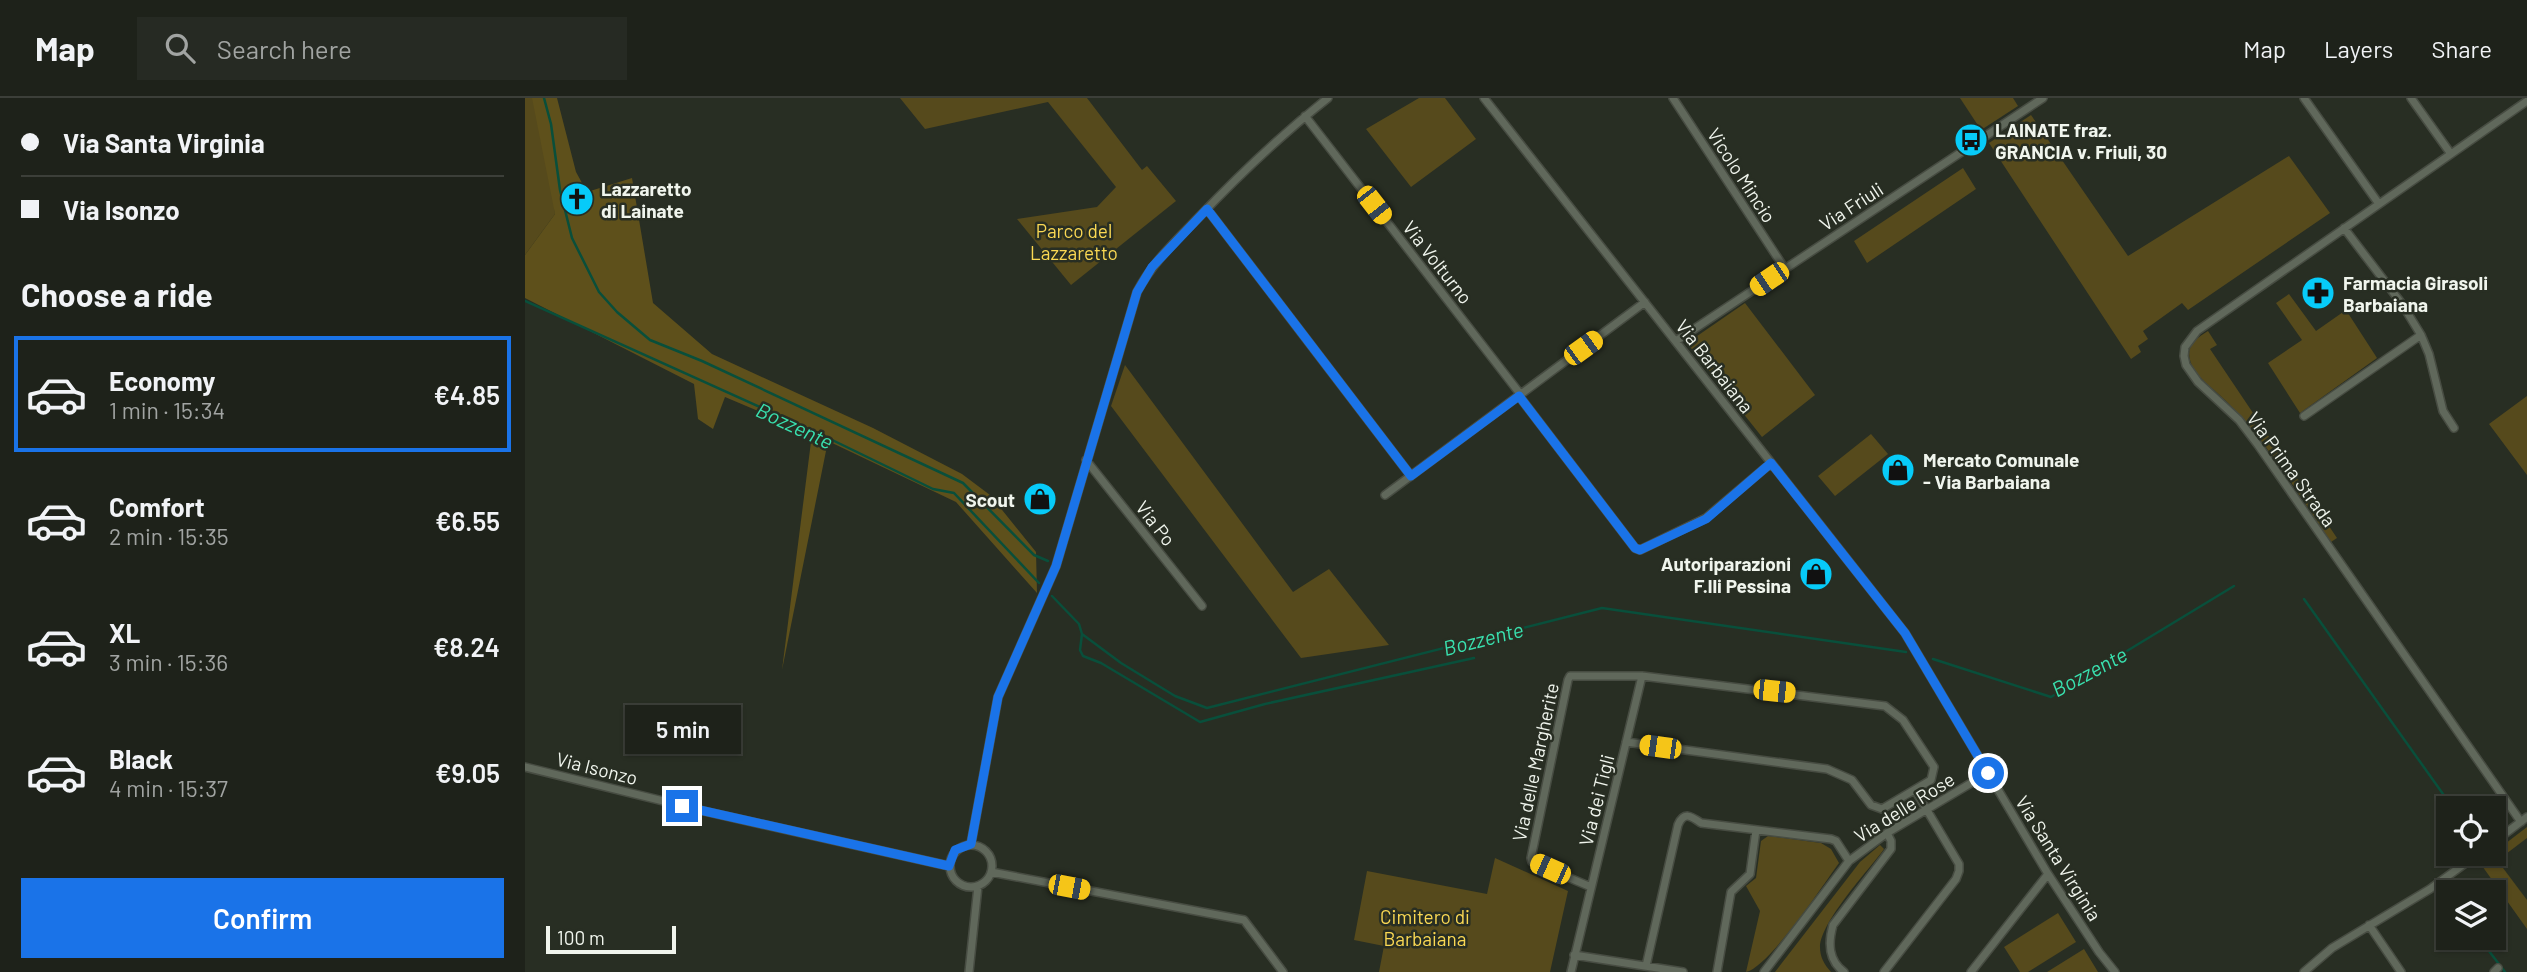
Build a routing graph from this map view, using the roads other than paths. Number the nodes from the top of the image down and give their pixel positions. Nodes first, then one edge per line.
1 (1313, 98) edge
2 (1328, 98) edge
3 (1484, 98) edge
4 (1673, 98) edge
5 (2043, 98) edge
6 (2304, 98) edge
7 (2411, 98) edge
8 (2527, 101) edge
9 (1319, 105) junction
10 (1305, 116) junction
11 (2451, 154) junction
12 (2379, 204) junction
13 (1207, 209) junction
14 (2344, 228) junction
15 (1785, 269) junction
16 (1645, 302) junction
17 (2421, 335) junction
18 (1676, 341) junction
19 (1520, 396) junction
20 (2304, 416) dead end
21 (2454, 428) dead end
22 (1086, 460) junction
23 (1771, 463) junction
24 (1411, 476) junction
25 (1385, 495) dead end
26 (1202, 606) dead end
27 (1918, 655) joint
28 (1642, 676) junction
29 (1626, 742) junction
30 (525, 767) edge
31 (1988, 773) junction
32 (1915, 790) junction
33 (1927, 810) junction
34 (2524, 820) edge
35 (1756, 830) junction
36 (1887, 833) junction
37 (2506, 833) edge
38 (971, 844) junction
39 (1849, 861) junction
40 (949, 866) junction
41 (2462, 866) edge
42 (991, 872) junction
43 (2048, 874) junction
44 (978, 886) junction
45 (1591, 887) junction
46 (2369, 925) junction
47 (1574, 956) junction
48 (1646, 966) junction
49 (2113, 969) edge
50 (1842, 971) edge
51 (969, 972) edge
52 (1283, 972) edge
53 (1571, 972) edge
54 (1683, 972) edge
55 (1717, 972) edge
56 (1764, 972) edge
57 (1884, 972) edge
58 (1971, 972) edge
59 (2121, 972) edge
60 (2304, 972) edge
61 (2401, 972) edge

1 - 9 street
2 - 9 street
3 - 16 street, Via Barbaiana
4 - 15 street, Vicolo Mincio
5 - 15 street, Via Friuli
6 - 12 street
7 - 11 street
8 - 11 street, Via Prima Strada
9 - 10 street
10 - 13 street
10 - 19 street, Via Volturno
11 - 12 street, Via Prima Strada
12 - 14 street, Via Prima Strada
13 - 22 street
13 - 24 street
14 - 17 street
14 - 34 street, Via Prima Strada
15 - 18 street, Via Friuli
16 - 18 street, Via Barbaiana
16 - 19 street
17 - 20 street
17 - 21 street
18 - 23 street, Via Barbaiana
19 - 23 street, Via Volturno
19 - 24 street
22 - 26 street, Via Po
22 - 38 street
23 - 27 street, Via Barbaiana
24 - 25 street
27 - 31 street, Via Santa Virginia
28 - 29 street, Via dei Tigli
28 - 32 street
28 - 45 street, Via delle Margherite
29 - 32 street
29 - 45 street, Via dei Tigli
30 - 40 street, Via Isonzo
31 - 33 street, Via delle Rose
31 - 43 street, Via Santa Virginia
32 - 33 street
33 - 36 street, Via delle Rose
33 - 57 street
34 - 37 street
35 - 39 street
35 - 48 street
35 - 55 street
36 - 39 street, Via delle Rose
36 - 50 street
38 - 40 street
38 - 42 street
39 - 56 street, Via delle Rose
40 - 44 street
41 - 46 street
42 - 44 street
42 - 52 street
43 - 49 street, Via Santa Virginia
43 - 58 street
44 - 51 street
45 - 47 street, Via dei Tigli
46 - 60 street
46 - 61 street
47 - 48 street
47 - 53 street, Via dei Tigli
48 - 54 street
49 - 59 street, Via Santa Virginia

